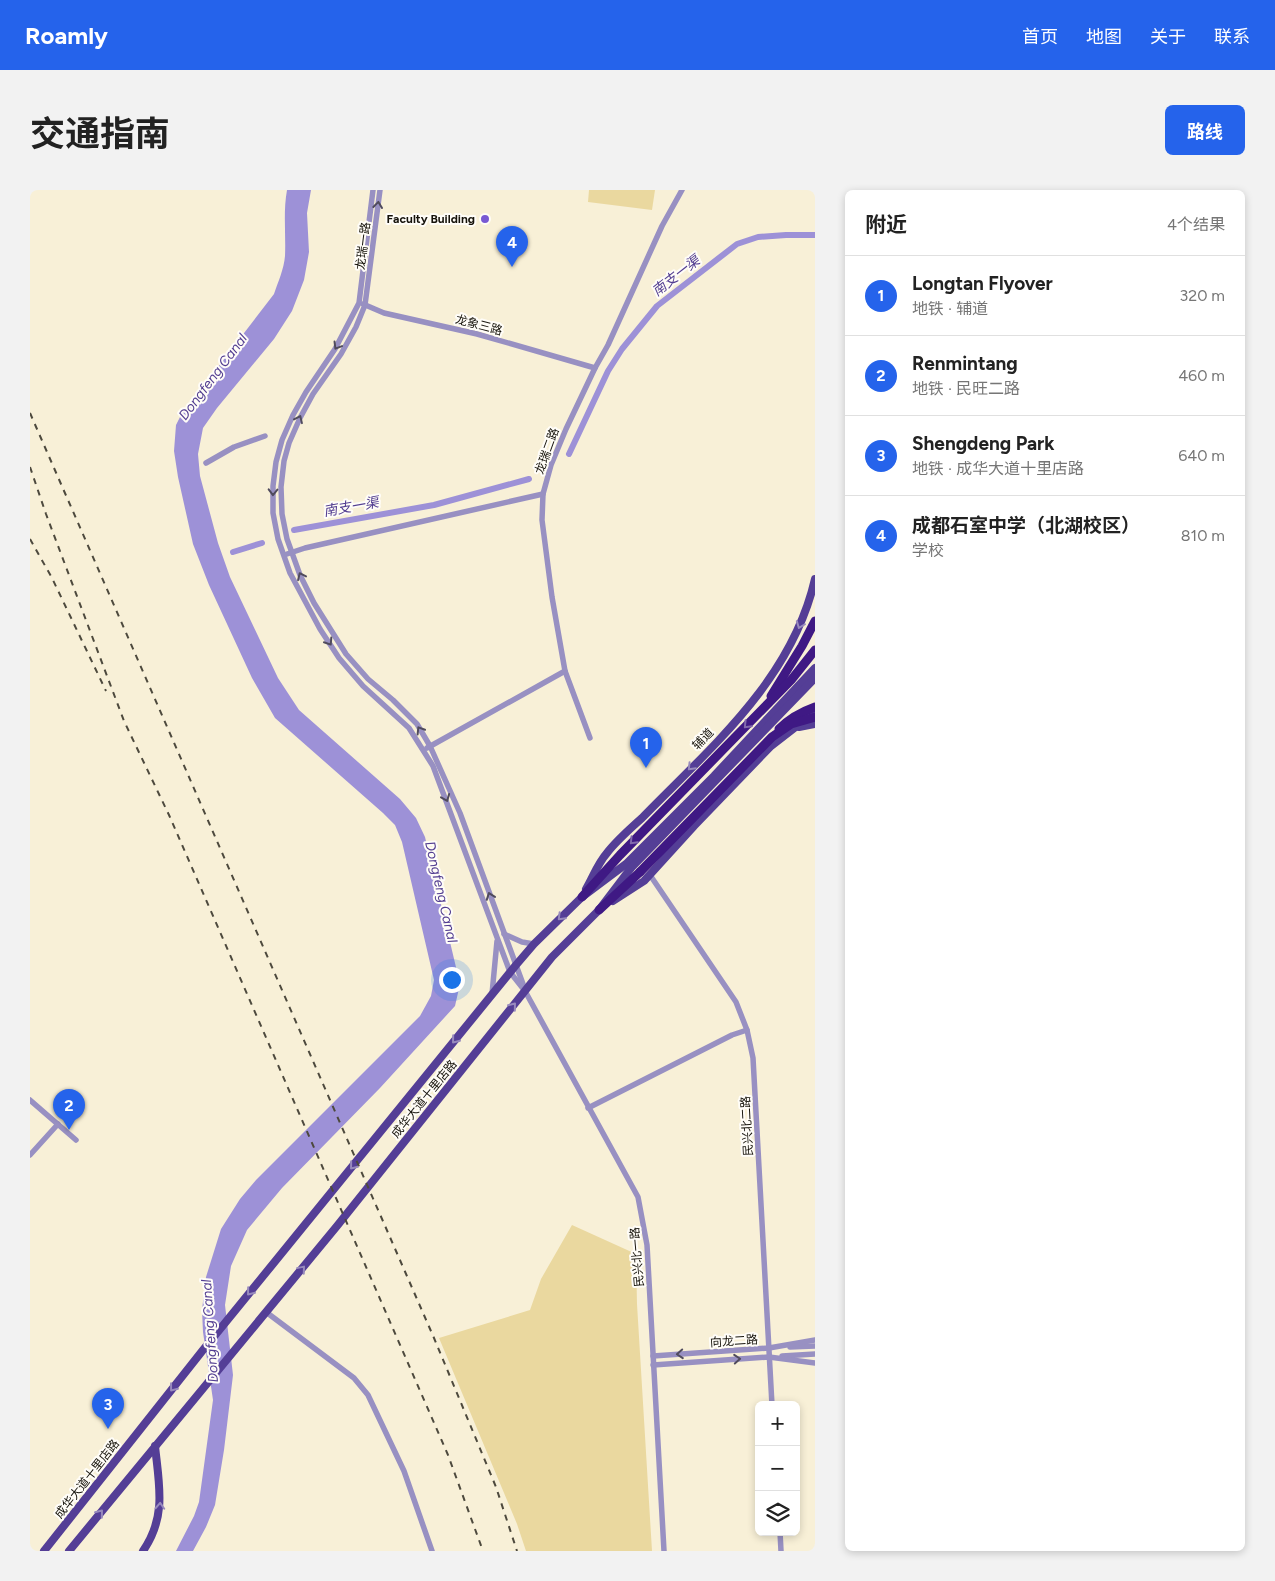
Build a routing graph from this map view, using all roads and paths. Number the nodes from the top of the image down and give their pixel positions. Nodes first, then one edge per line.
1 (373, 190) edge
2 (380, 190) edge
3 (682, 190) edge
4 (362, 304) junction
5 (595, 368) junction
6 (265, 436) dead end
7 (206, 463) dead end
8 (543, 494) junction
9 (291, 552) junction
10 (283, 555) junction
11 (815, 579) edge
12 (813, 595) edge
13 (815, 621) edge
14 (815, 650) edge
15 (815, 668) edge
16 (566, 672) junction
17 (815, 678) edge
18 (815, 707) edge
19 (762, 709) junction
20 (815, 712) edge
21 (815, 717) edge
22 (815, 724) edge
23 (797, 728) junction
24 (772, 737) junction
25 (590, 738) dead end
26 (430, 746) junction
27 (424, 750) junction
28 (632, 868) junction
29 (650, 875) junction
30 (582, 897) junction
31 (598, 910) junction
32 (500, 935) junction
33 (534, 944) junction
34 (516, 965) junction
35 (510, 972) junction
36 (525, 991) junction
37 (492, 994) junction
38 (747, 1030) junction
39 (30, 1100) edge
40 (588, 1108) junction
41 (58, 1124) junction
42 (76, 1140) dead end
43 (30, 1155) edge
44 (266, 1312) junction
45 (815, 1340) edge
46 (815, 1346) edge
47 (769, 1348) junction
48 (815, 1354) edge
49 (653, 1356) junction
50 (770, 1357) junction
51 (815, 1363) edge
52 (653, 1365) junction
53 (772, 1401) edge
54 (155, 1446) junction
55 (780, 1536) edge
56 (44, 1551) edge
57 (69, 1551) edge
58 (143, 1551) edge
59 (432, 1551) edge
60 (664, 1551) edge
61 (781, 1551) edge

1 - 4 street, 龙瑞一路
4 -> 2 street, 龙瑞一路
3 - 5 street, 龙瑞二路
4 - 5 street, 龙象三路
9 -> 4 street
4 -> 10 street
5 - 8 street, 龙瑞二路
6 - 7 street
8 - 9 street
8 - 16 street, 龙瑞二路
9 - 10 street
26 -> 9 street
10 -> 27 street
11 - 12 main road, 辅道
12 -> 30 main road, 辅道
13 - 19 highway
14 - 19 highway
15 - 28 main road
16 - 25 street, 龙瑞二路
16 - 26 street
17 - 28 main road
18 - 24 highway, bridge
19 -> 30 highway
20 - 23 main road
21 - 24 highway, bridge
22 - 23 main road
23 - 29 main road, 成华大道十里店路
24 - 28 highway, bridge
26 - 27 street
32 -> 26 street
27 -> 32 street
28 - 30 main road, 成华大道十里店路
28 - 31 highway
29 - 31 main road, 成华大道十里店路
29 - 38 street, 民兴北二路
30 -> 33 main road, 成华大道十里店路
31 - 36 main road, 成华大道十里店路
32 - 33 street
32 - 34 street
32 - 35 street
32 - 37 street
33 - 34 main road, 成华大道十里店路
34 - 35 main road, 成华大道十里店路
34 - 36 street
35 - 36 street
35 - 37 main road, 成华大道十里店路
36 - 40 street, 民兴北一路
44 -> 36 main road, 成华大道十里店路
37 -> 56 main road, 成华大道十里店路
38 - 40 street
38 - 47 street, 民兴北二路
39 - 41 street
40 - 49 street, 民兴北一路
41 - 42 street
41 - 43 street
44 - 54 main road, 成华大道十里店路
44 - 59 street
45 - 47 street, 向龙二路
46 - 47 street
47 -> 49 street, 向龙二路
47 - 50 street, 民兴北二路
48 - 50 street
49 - 52 street, 民兴北一路
50 - 51 street, 向龙二路
52 -> 50 street, 向龙二路
50 - 53 street, 民兴北二路
52 - 60 street, 民兴北一路
57 -> 54 main road
58 -> 54 main road
55 - 61 street

